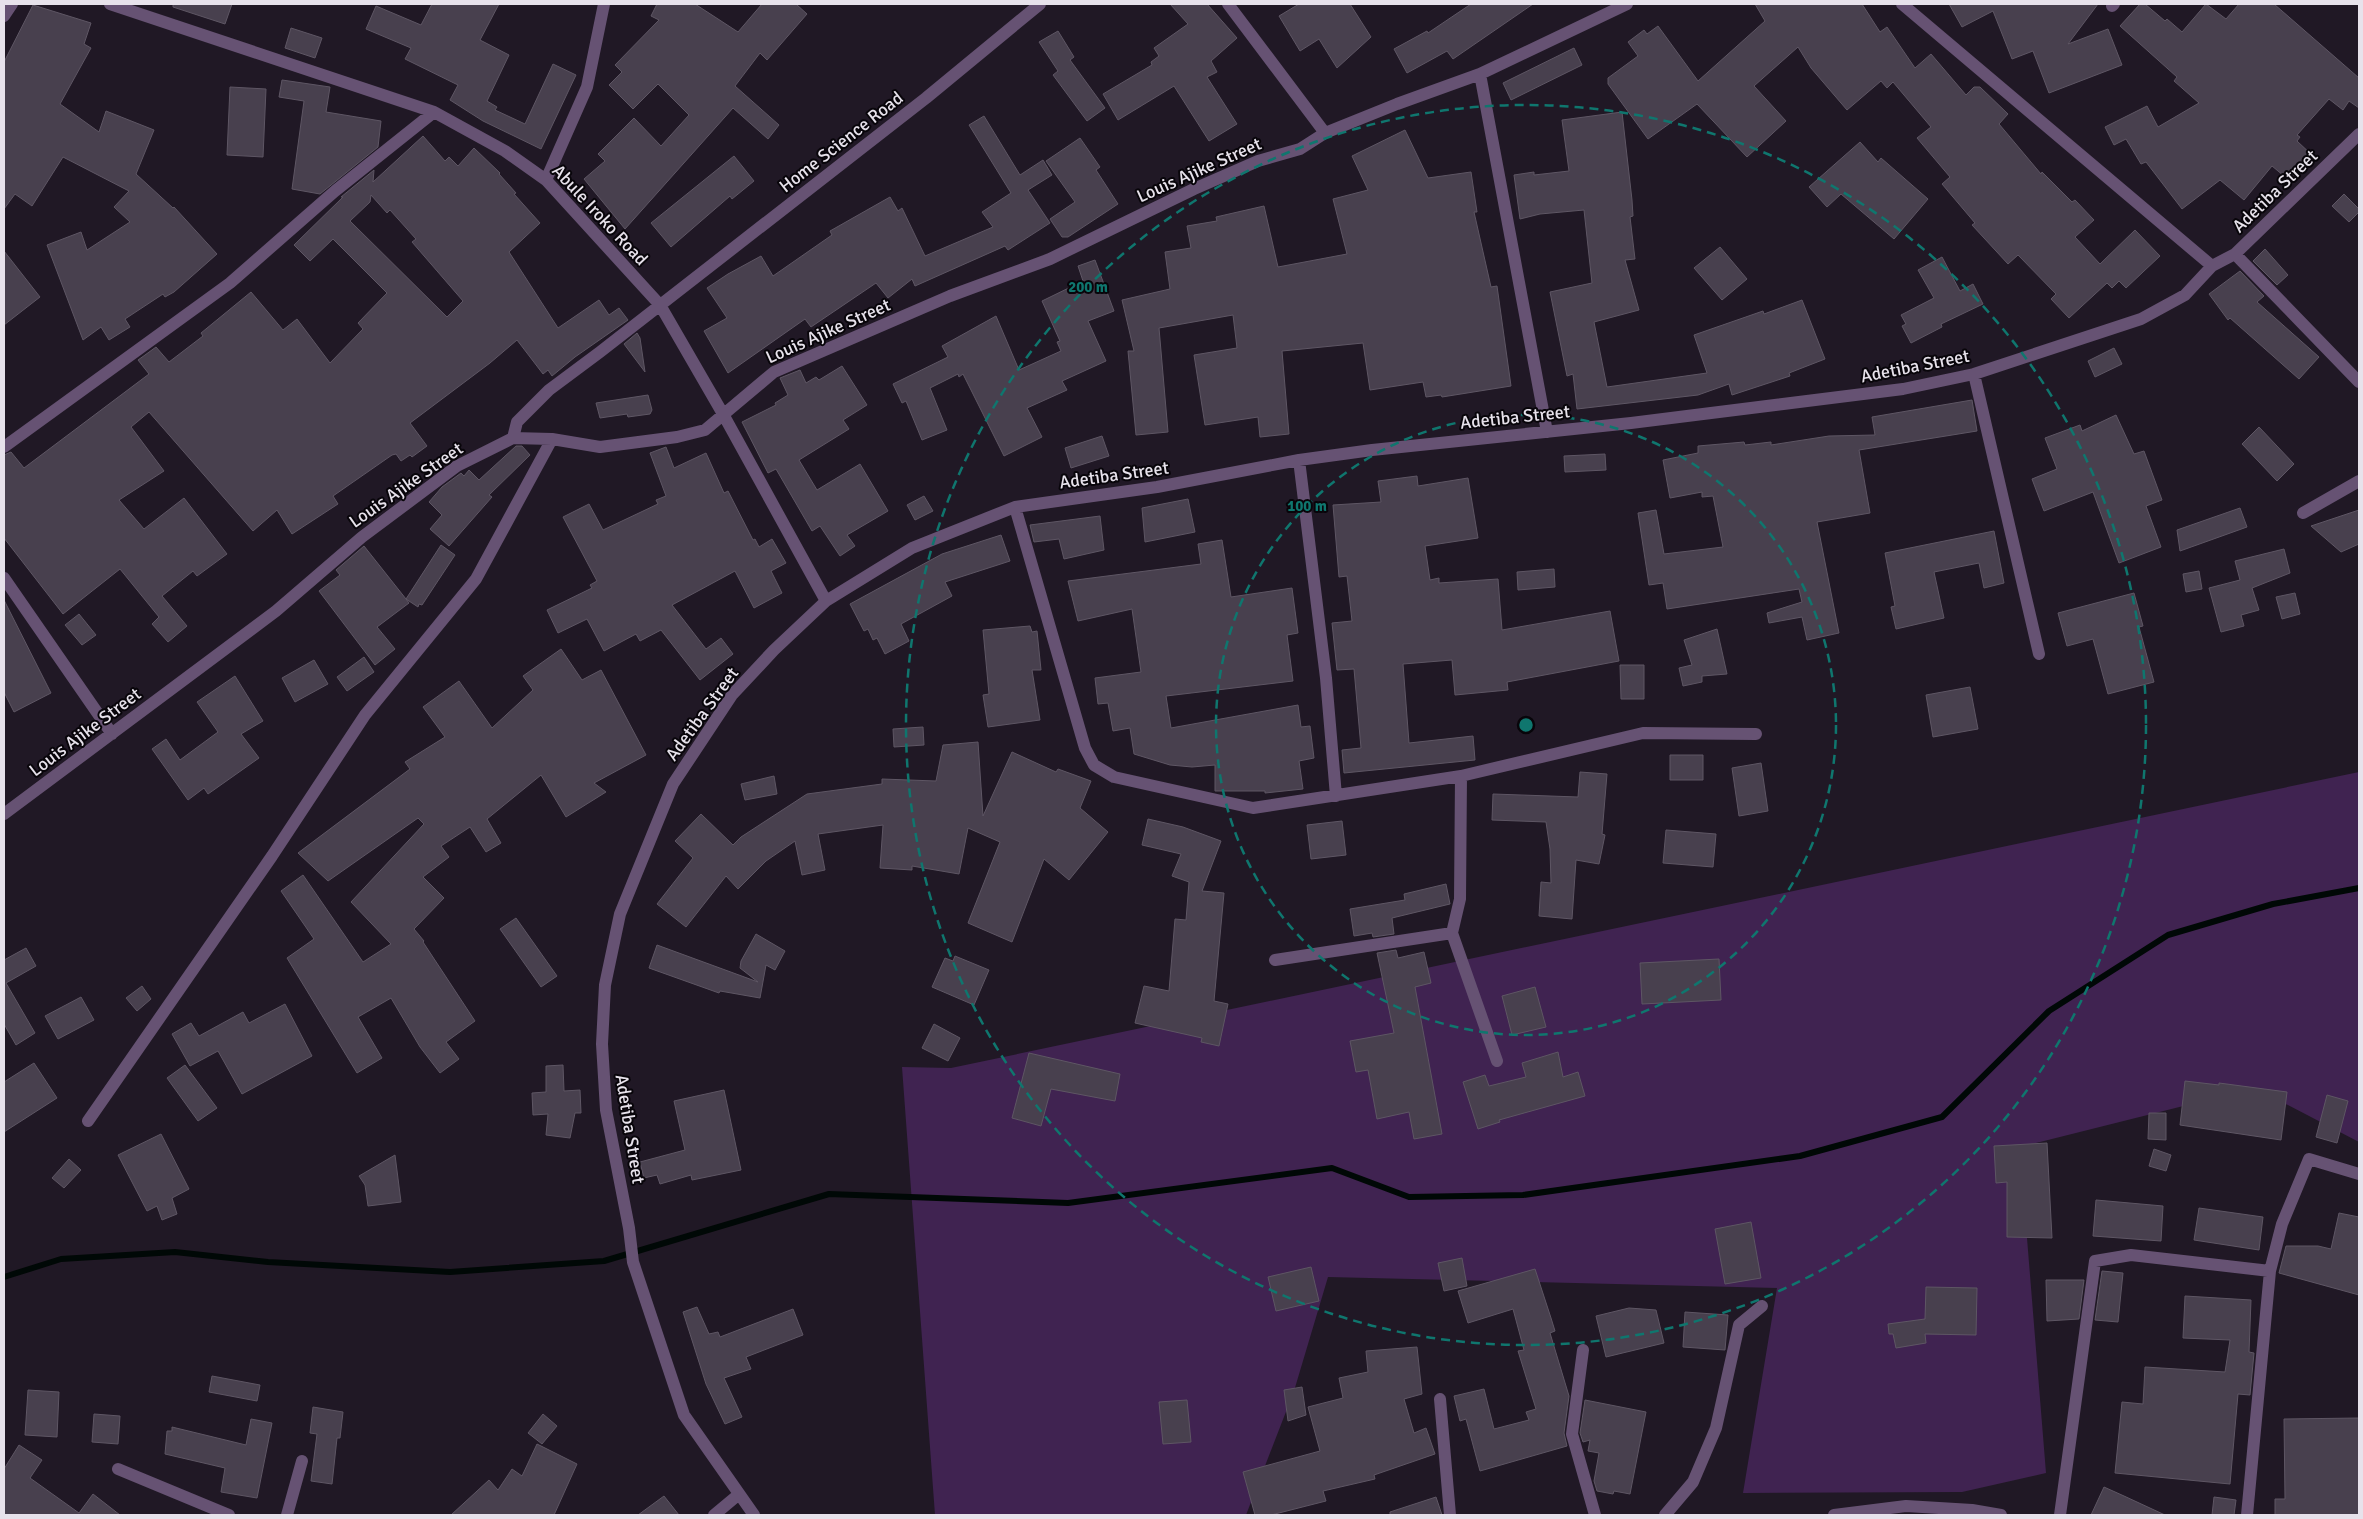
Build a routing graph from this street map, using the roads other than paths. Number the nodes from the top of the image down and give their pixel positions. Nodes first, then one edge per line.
1 (12, 4) edge
2 (110, 4) edge
3 (604, 4) edge
4 (1040, 4) edge
5 (1228, 4) edge
6 (1627, 4) edge
7 (1902, 4) edge
8 (4, 16) edge
9 (1480, 74) junction
10 (434, 112) junction
11 (1325, 134) junction
12 (2359, 134) edge
13 (546, 180) junction
14 (2235, 254) junction
15 (2212, 266) junction
16 (660, 305) junction
17 (1974, 374) junction
18 (2359, 382) edge
19 (723, 414) junction
20 (1547, 432) junction
21 (513, 438) junction
22 (552, 439) junction
23 (4, 446) edge
24 (1298, 460) junction
25 (2359, 481) edge
26 (1015, 507) junction
27 (2303, 513) dead end
28 (4, 578) edge
29 (826, 601) junction
30 (2039, 654) dead end
31 (112, 734) junction
32 (1756, 734) dead end
33 (1461, 776) junction
34 (1336, 796) junction
35 (4, 814) edge
36 (1452, 933) junction
37 (1275, 960) dead end
38 (1498, 1061) dead end
39 (88, 1121) dead end
40 (2359, 1174) edge
41 (2270, 1271) junction
42 (1762, 1306) dead end
43 (1583, 1350) dead end
44 (1440, 1399) dead end
45 (302, 1461) dead end
46 (118, 1469) dead end
47 (738, 1495) junction
48 (229, 1515) edge
49 (286, 1515) edge
50 (714, 1515) edge
51 (754, 1515) edge
52 (1450, 1515) edge
53 (1595, 1515) edge
54 (1665, 1515) edge
55 (1834, 1515) edge
56 (2001, 1515) edge
57 (2060, 1515) edge
58 (2247, 1515) edge

1 - 8 street
2 - 10 street, Abule Iroko Road
3 - 13 street
4 - 16 street, Home Science Road
5 - 11 street
6 - 9 street, Louis Ajike Street
7 - 15 street
9 - 11 street, Louis Ajike Street
9 - 20 street
10 - 13 street, Abule Iroko Road
10 - 23 street
11 - 19 street, Louis Ajike Street
12 - 14 street, Adetiba Street
13 - 16 street, Abule Iroko Road
14 - 15 street, Adetiba Street
14 - 18 street
15 - 17 street, Adetiba Street
16 - 19 street, Abule Iroko Road
16 - 21 street, Home Science Road
17 - 20 street, Adetiba Street
17 - 30 street
19 - 22 street, Louis Ajike Street
19 - 29 street, Abule Iroko Road
20 - 24 street, Adetiba Street
21 - 22 street, Louis Ajike Street
21 - 31 street, Louis Ajike Street
22 - 39 street
24 - 26 street, Adetiba Street
24 - 34 street
25 - 27 street
26 - 29 street, Adetiba Street
26 - 34 street
28 - 31 street
29 - 47 street, Adetiba Street
31 - 35 street, Louis Ajike Street
32 - 33 street
33 - 34 street
33 - 36 street
36 - 37 street
36 - 38 street
40 - 41 street
41 - 57 street
41 - 58 street
42 - 54 street
43 - 53 street
44 - 52 street
45 - 49 street
46 - 48 street
47 - 50 street
47 - 51 street, Adetiba Street
55 - 56 street

